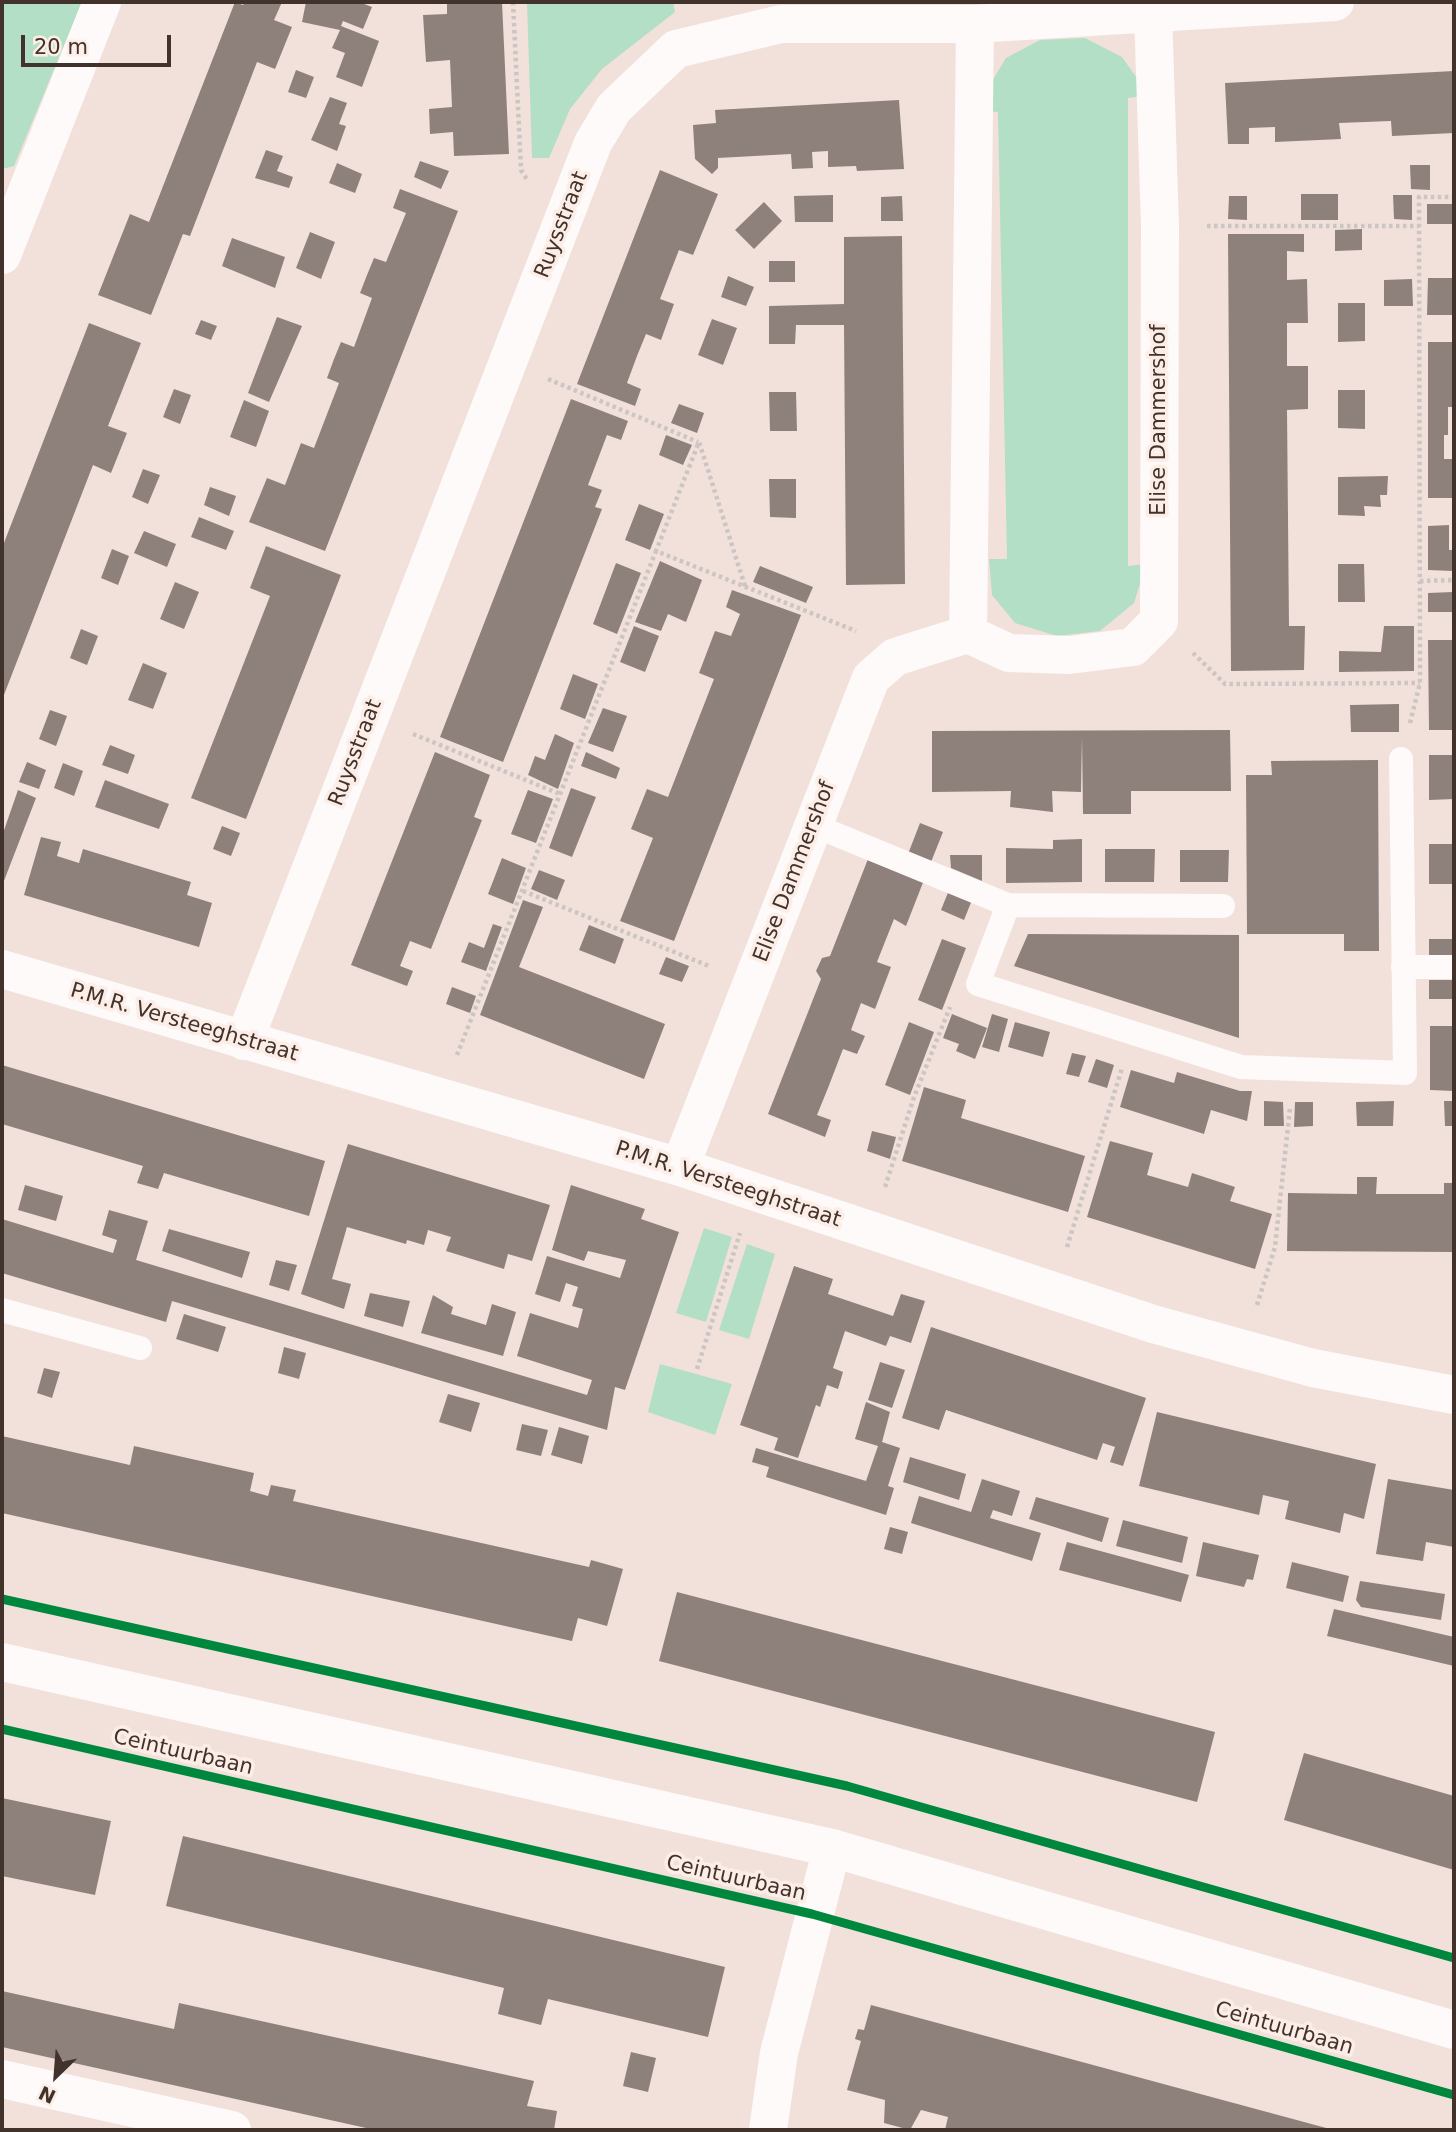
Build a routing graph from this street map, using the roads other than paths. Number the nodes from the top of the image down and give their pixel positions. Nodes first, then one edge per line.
1 (102, 2) edge
2 (1335, 2) edge
3 (1153, 12) junction
4 (975, 24) junction
5 (5, 239) edge
6 (968, 634) junction
7 (1401, 759) road end
8 (813, 825) junction
9 (1008, 905) junction
10 (1223, 906) dead end
11 (1404, 967) junction
12 (1454, 967) edge
13 (2, 969) edge
14 (244, 1041) junction
15 (680, 1167) junction
16 (2, 1310) edge
17 (140, 1348) dead end
18 (1454, 1395) edge
19 (2, 1662) edge
20 (832, 1848) junction
21 (1454, 2030) edge
22 (2, 2079) edge
23 (232, 2130) edge
24 (768, 2130) edge

1 - 5 street
2 - 3 street, Ruysstraat
3 - 4 street, Ruysstraat
3 - 6 street, Elise Dammershof
4 - 6 street
4 - 14 street, Ruysstraat
6 - 8 street, Elise Dammershof
7 - 11 lane
8 - 9 lane
8 - 15 street, Elise Dammershof
9 - 10 lane
9 - 11 lane
11 - 12 lane
13 - 14 street, P.M.R. Versteeghstraat
14 - 15 street, P.M.R. Versteeghstraat
15 - 18 street, P.M.R. Versteeghstraat
16 - 17 lane
19 - 20 street
20 - 21 street
20 - 24 street
22 - 23 street

